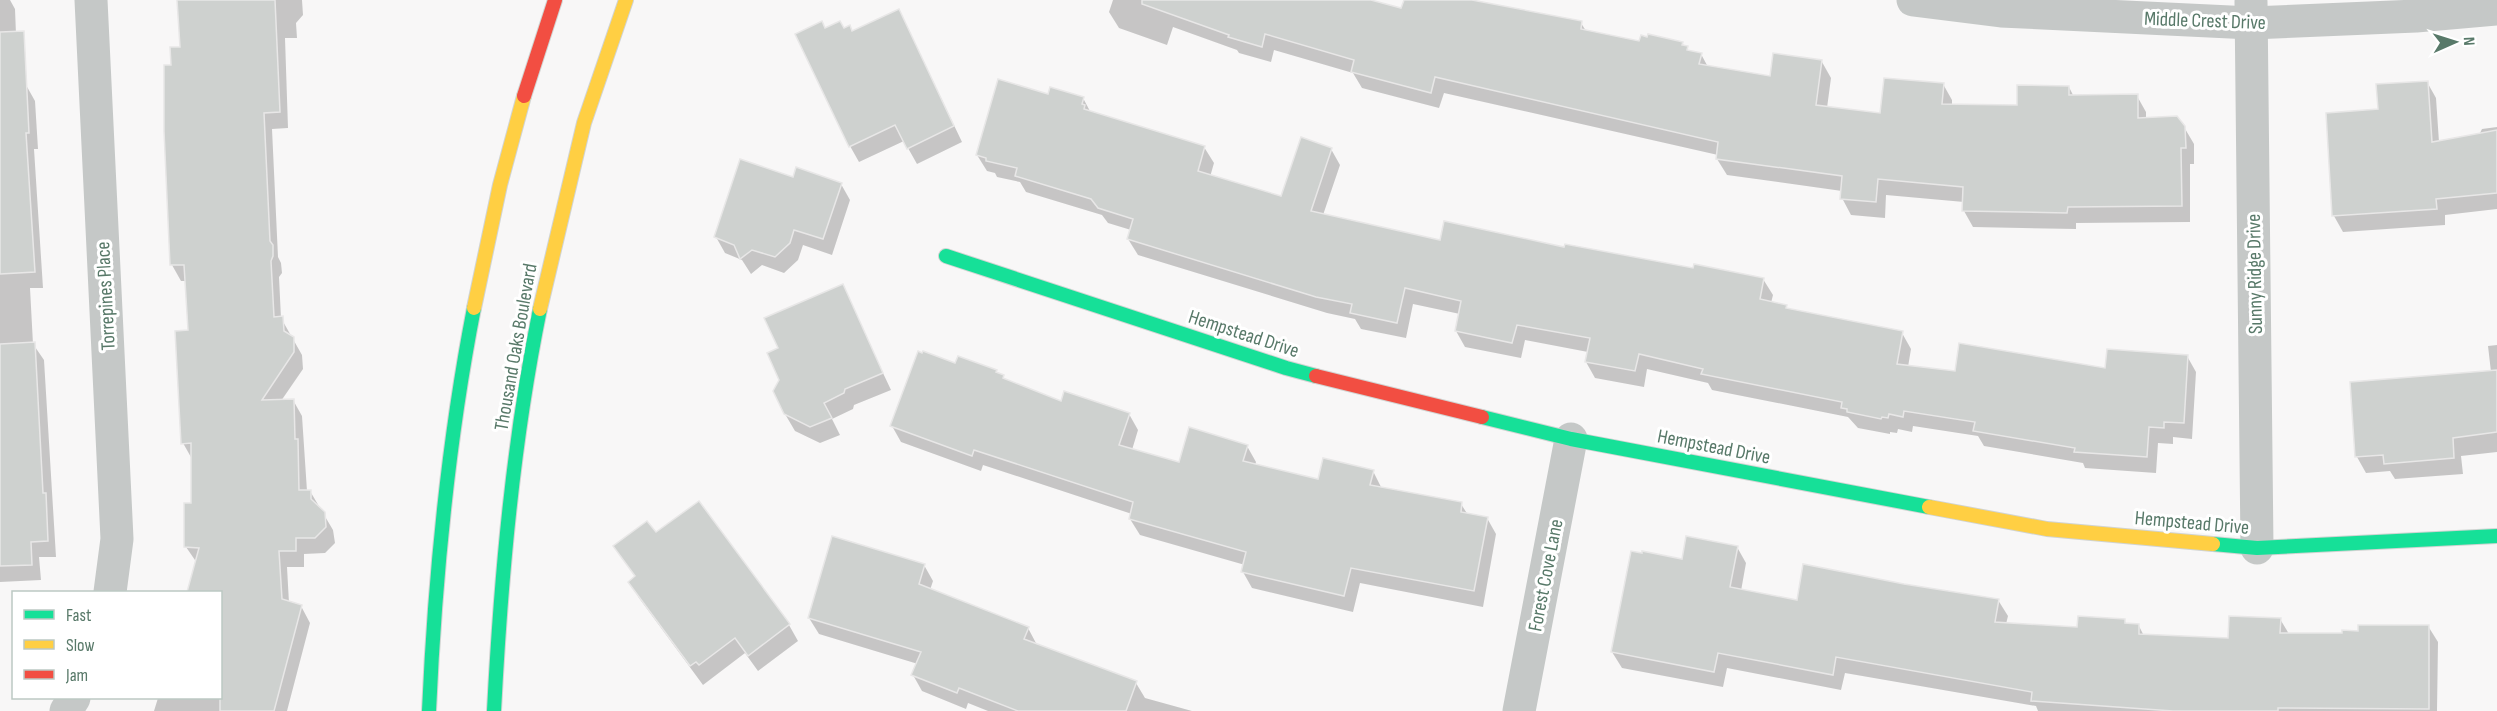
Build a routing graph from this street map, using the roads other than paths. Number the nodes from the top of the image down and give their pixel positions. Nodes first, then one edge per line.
1 (91, 0) edge
2 (555, 0) edge
3 (626, 0) edge
4 (1913, 0) edge
5 (2497, 9) edge
6 (2251, 12) edge
7 (946, 256) dead end
8 (1571, 439) junction
9 (2497, 536) edge
10 (2257, 548) junction
11 (110, 591) edge
12 (429, 711) edge
13 (494, 711) edge
14 (1519, 711) edge

1 - 11 street, Torrepines Place
2 - 12 street
3 - 13 street, Thousand Oaks Boulevard
4 - 6 street, Middle Crest Drive
5 - 6 street, Middle Crest Drive
6 - 10 street, Sunny Ridge Drive
7 - 8 street, Hempstead Drive
8 - 10 street, Hempstead Drive
8 - 14 street, Forest Cove Lane
9 - 10 street, Hempstead Drive

